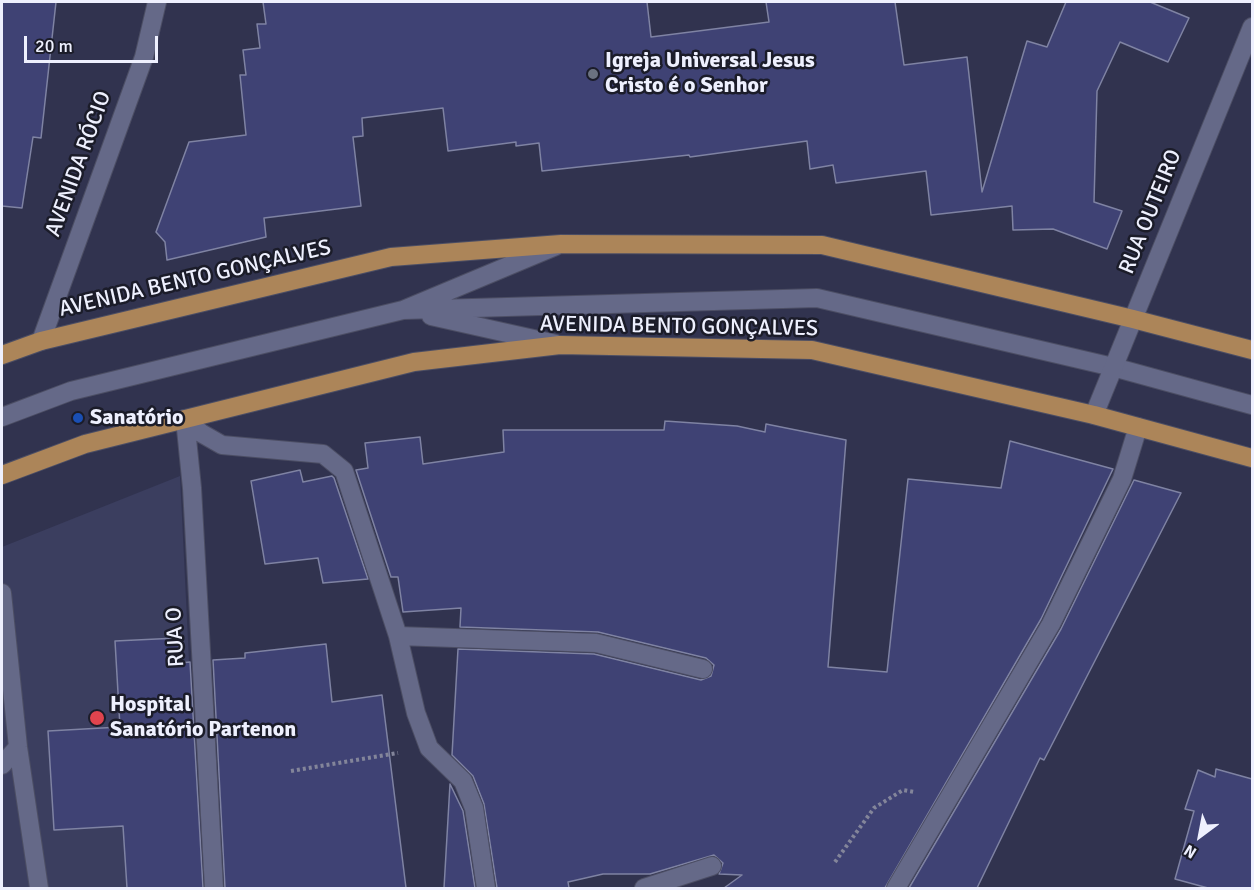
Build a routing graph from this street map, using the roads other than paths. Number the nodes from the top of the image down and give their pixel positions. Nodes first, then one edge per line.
1 (157, 2) edge
2 (1252, 27) edge
3 (561, 244) junction
4 (403, 310) junction
5 (1133, 319) junction
6 (40, 340) junction
7 (560, 345) junction
8 (1252, 350) edge
9 (2, 355) edge
10 (1113, 367) junction
11 (1252, 405) edge
12 (1094, 415) junction
13 (2, 417) edge
14 (185, 419) junction
15 (1138, 427) junction
16 (1252, 458) edge
17 (2, 475) edge
18 (2, 593) edge
19 (398, 636) junction
20 (703, 669) dead end
21 (18, 747) junction
22 (2, 765) edge
23 (712, 866) dead end
24 (39, 888) edge
25 (213, 888) edge
26 (486, 888) edge
27 (644, 888) edge
28 (896, 888) edge

1 - 6 street, AVENIDA RÓCIO
2 - 5 street, RUA OUTEIRO
3 - 4 street
3 - 5 main road, AVENIDA BENTO GONÇALVES
3 - 6 main road, AVENIDA BENTO GONÇALVES
4 - 7 street
4 - 10 street
4 - 13 street
5 - 8 main road, AVENIDA BENTO GONÇALVES
5 - 10 street, RUA OUTEIRO
6 - 9 main road, AVENIDA BENTO GONÇALVES
7 - 12 main road, AVENIDA BENTO GONÇALVES
7 - 14 main road, AVENIDA BENTO GONÇALVES
10 - 11 street
10 - 12 street, RUA OUTEIRO
12 - 15 main road, AVENIDA BENTO GONÇALVES
14 - 17 main road, AVENIDA BENTO GONÇALVES
14 - 19 street
14 - 25 street, RUA O
15 - 16 main road, AVENIDA BENTO GONÇALVES
15 - 28 street
18 - 21 street
19 - 20 street
19 - 26 street
21 - 22 street
21 - 24 street
23 - 27 street

